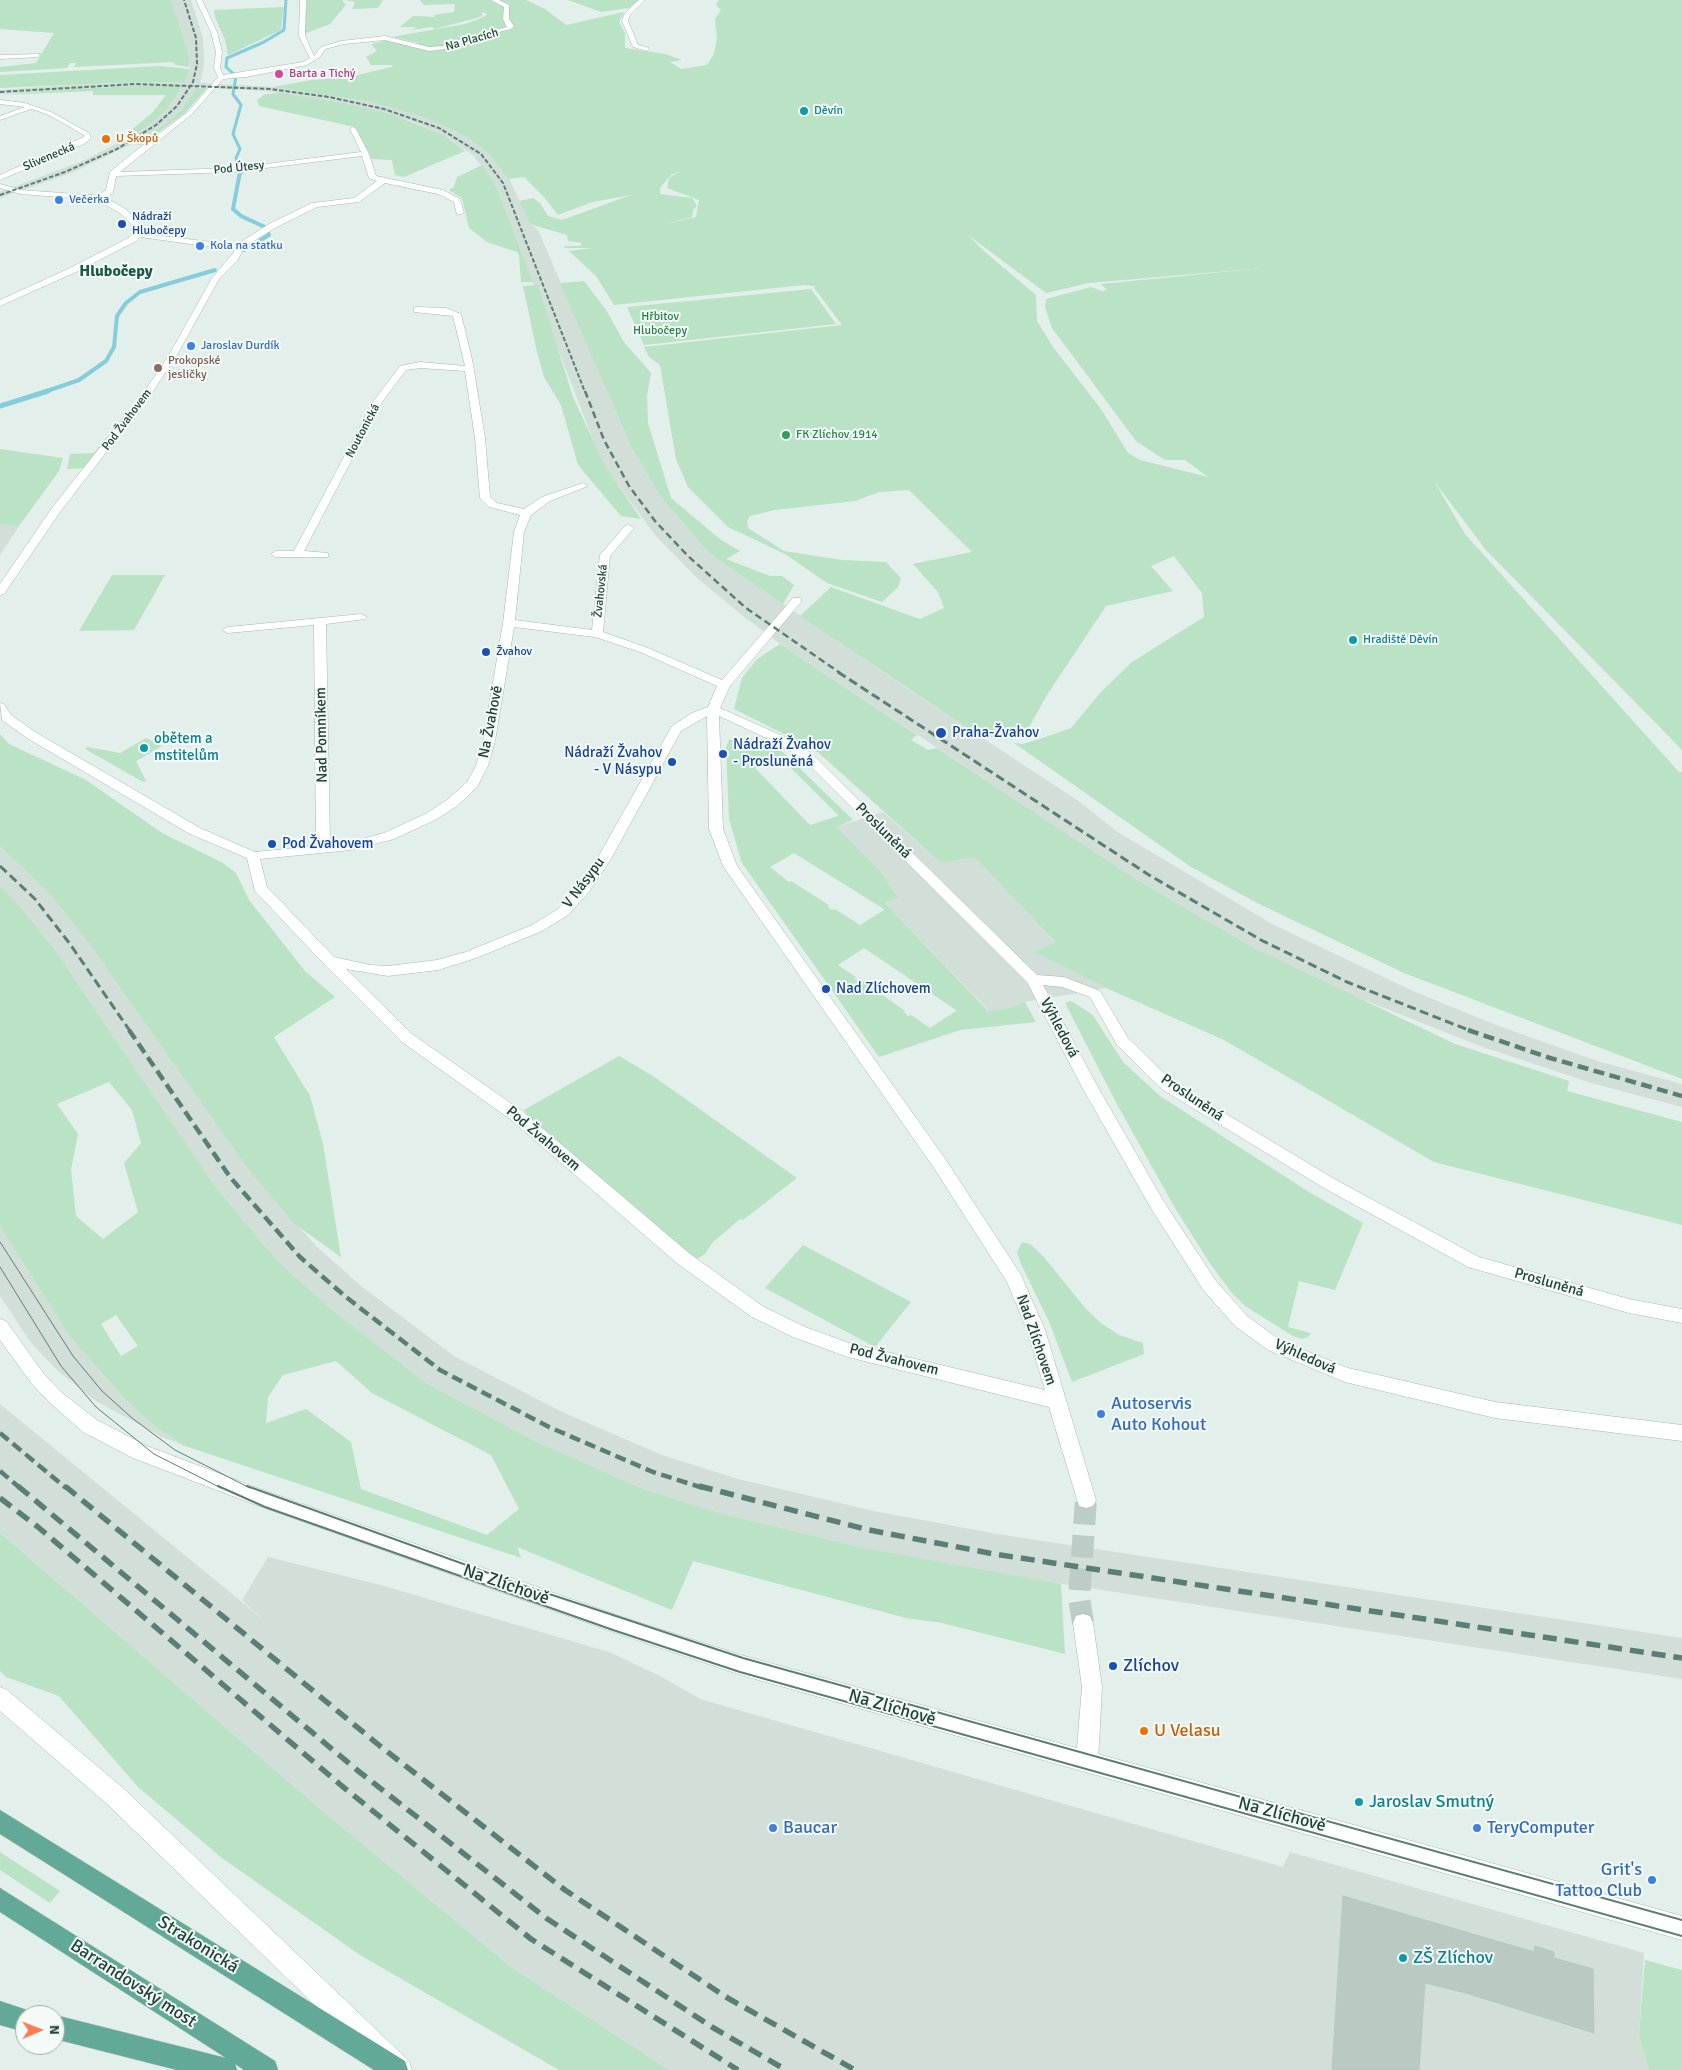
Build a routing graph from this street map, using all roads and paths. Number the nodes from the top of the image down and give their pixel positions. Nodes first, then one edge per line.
1 (199, 0) edge
2 (303, 0) edge
3 (494, 0) edge
4 (642, 0) edge
5 (306, 46) junction
6 (326, 46) junction
7 (647, 49) dead end
8 (38, 55) dead end
9 (0, 57) edge
10 (313, 59) junction
11 (220, 77) junction
12 (0, 102) edge
13 (31, 107) junction
14 (0, 118) edge
15 (352, 129) dead end
16 (365, 154) junction
17 (113, 174) junction
18 (0, 178) edge
19 (382, 181) junction
20 (0, 186) edge
21 (100, 198) junction
22 (460, 213) dead end
23 (140, 235) junction
24 (237, 248) junction
25 (0, 303) edge
26 (417, 310) dead end
27 (469, 369) junction
28 (582, 486) dead end
29 (526, 513) junction
30 (628, 528) dead end
31 (276, 554) dead end
32 (297, 555) junction
33 (324, 555) dead end
34 (0, 592) edge
35 (797, 600) dead end
36 (361, 617) dead end
37 (320, 621) junction
38 (509, 622) junction
39 (228, 630) dead end
40 (597, 634) junction
41 (724, 686) junction
42 (0, 707) edge
43 (713, 709) junction
44 (324, 850) junction
45 (253, 856) junction
46 (329, 961) junction
47 (1033, 979) junction
48 (1682, 1316) edge
49 (0, 1326) edge
50 (1057, 1401) junction
51 (1682, 1433) edge
52 (1086, 1500) tunnel mouth
53 (1083, 1623) tunnel mouth
54 (0, 1697) edge
55 (1087, 1761) junction
56 (0, 1822) edge
57 (0, 1899) edge
58 (1682, 1928) edge
59 (0, 2013) edge
60 (15, 2017) edge
61 (65, 2030) edge
62 (225, 2070) edge
63 (266, 2070) edge
64 (396, 2070) edge
65 (400, 2070) edge

1 - 11 street
2 - 5 street
3 - 6 street, Na Placích
4 - 7 street
5 - 6 street
5 - 10 street
6 - 10 street
8 - 9 street
10 - 11 street
11 - 17 street
12 - 13 street, Slivenecká
13 - 14 street
13 - 18 street, Slivenecká
15 - 16 street
16 - 17 street, Pod Útesy
16 - 19 street
17 - 21 street
19 - 22 street
19 - 24 street
20 - 21 street
21 - 23 street
23 - 24 street
23 - 25 street
24 - 34 street, Pod Žvahovem
26 - 27 street
27 - 29 street
27 - 32 street, Noutonická
28 - 29 street
29 - 38 street, Na Žvahově
30 - 40 street, Žvahovská
31 - 32 street
32 - 33 street
35 - 41 street, Nad Zlíchovem
36 - 37 street
37 - 39 street
37 - 44 street, Nad Pomníkem
38 - 40 street
38 - 44 street, Na Žvahově
40 - 41 street
41 - 43 street, Nad Zlíchovem
42 - 45 street
43 - 46 street, V Násypu
43 - 47 street, Prosluněná
43 - 50 street, Nad Zlíchovem
44 - 45 street, Na Žvahově
45 - 46 street, Pod Žvahovem
46 - 50 street, Pod Žvahovem
47 - 48 street, Prosluněná
47 - 51 street, Výhledová
49 - 55 street, Na Zlíchově
50 - 52 street, Nad Zlíchovem
53 - 55 street
54 - 65 street
55 - 58 street, Na Zlíchově
56 - 64 main road, Strakonická
57 - 63 main road, Barrandovský most
59 - 60 main road
61 - 62 main road

